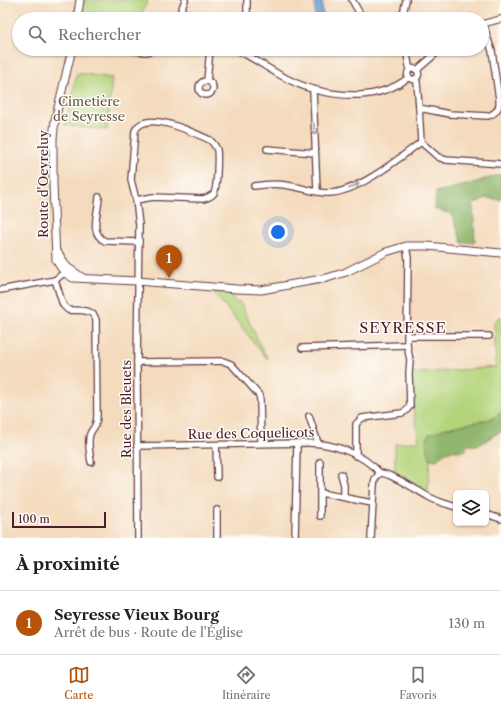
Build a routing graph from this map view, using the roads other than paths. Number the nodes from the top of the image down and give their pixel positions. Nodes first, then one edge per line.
1 (80, 0) edge
2 (185, 0) edge
3 (247, 0) edge
4 (352, 0) edge
5 (406, 0) edge
6 (78, 12) edge
7 (181, 12) edge
8 (246, 12) edge
9 (359, 12) edge
10 (403, 12) edge
11 (501, 19) edge
12 (489, 22) edge
13 (489, 43) edge
14 (70, 56) edge
15 (209, 56) edge
16 (253, 56) edge
17 (407, 56) edge
18 (432, 56) edge
19 (414, 69) junction
20 (409, 77) junction
21 (415, 79) junction
22 (206, 81) dead end
23 (313, 90) junction
24 (419, 108) junction
25 (421, 142) junction
26 (267, 149) dead end
27 (315, 153) junction
28 (501, 164) edge
29 (254, 186) dead end
30 (317, 191) junction
31 (100, 197) dead end
32 (136, 200) junction
33 (139, 242) junction
34 (406, 246) junction
35 (501, 253) edge
36 (66, 270) junction
37 (55, 280) junction
38 (138, 281) junction
39 (0, 290) edge
40 (408, 336) junction
41 (489, 336) dead end
42 (407, 345) junction
43 (302, 348) dead end
44 (137, 362) junction
45 (310, 416) dead end
46 (297, 443) junction
47 (318, 443) junction
48 (261, 444) junction
49 (216, 445) junction
50 (137, 446) junction
51 (356, 456) junction
52 (91, 462) dead end
53 (320, 462) dead end
54 (380, 473) junction
55 (341, 474) dead end
56 (216, 477) dead end
57 (320, 493) junction
58 (344, 497) junction
59 (372, 503) junction
60 (453, 506) edge
61 (217, 510) dead end
62 (489, 515) edge
63 (320, 516) dead end
64 (501, 519) edge
65 (138, 538) edge
66 (217, 538) edge
67 (295, 538) edge
68 (371, 538) edge

1 - 6 street
2 - 7 street
3 - 8 street
4 - 9 street
5 - 10 street
11 - 12 street
13 - 24 street
14 - 36 street, Route d'Oeyreluy
15 - 22 street
16 - 23 street
17 - 19 street
18 - 19 street
19 - 20 street
19 - 21 street
20 - 21 street
20 - 23 street
21 - 24 street
23 -> 27 street
24 - 25 street
25 - 28 street
30 -> 25 street
26 - 27 street
27 - 30 street
29 - 30 street
31 - 33 street
32 - 32 street
32 - 33 street, Rue des Bleuets
33 - 38 street, Rue des Bleuets
34 - 35 street
34 - 38 street
34 - 40 street
36 - 37 street
36 - 38 street, Route d'Oeyreluy
37 - 39 street
37 - 52 street
38 - 44 street, Rue des Bleuets
40 - 41 street
40 - 42 street
42 - 43 street
42 - 51 street
44 - 48 street
44 - 50 street, Rue des Bleuets
45 - 47 street
46 - 47 street, Rue des Coquelicots
46 - 48 street, Rue des Coquelicots
46 - 67 street
47 - 51 street, Rue des Coquelicots
48 - 49 street, Rue des Coquelicots
49 - 50 street, Rue des Coquelicots
49 - 56 street
50 - 65 street, Rue des Bleuets
51 - 54 street, Rue des Coquelicots
53 - 57 street
54 - 59 street
54 - 60 street, Rue des Coquelicots
55 - 58 street
57 - 58 street
57 - 63 street
58 - 59 street
59 - 68 street
61 - 66 street
62 - 64 street

